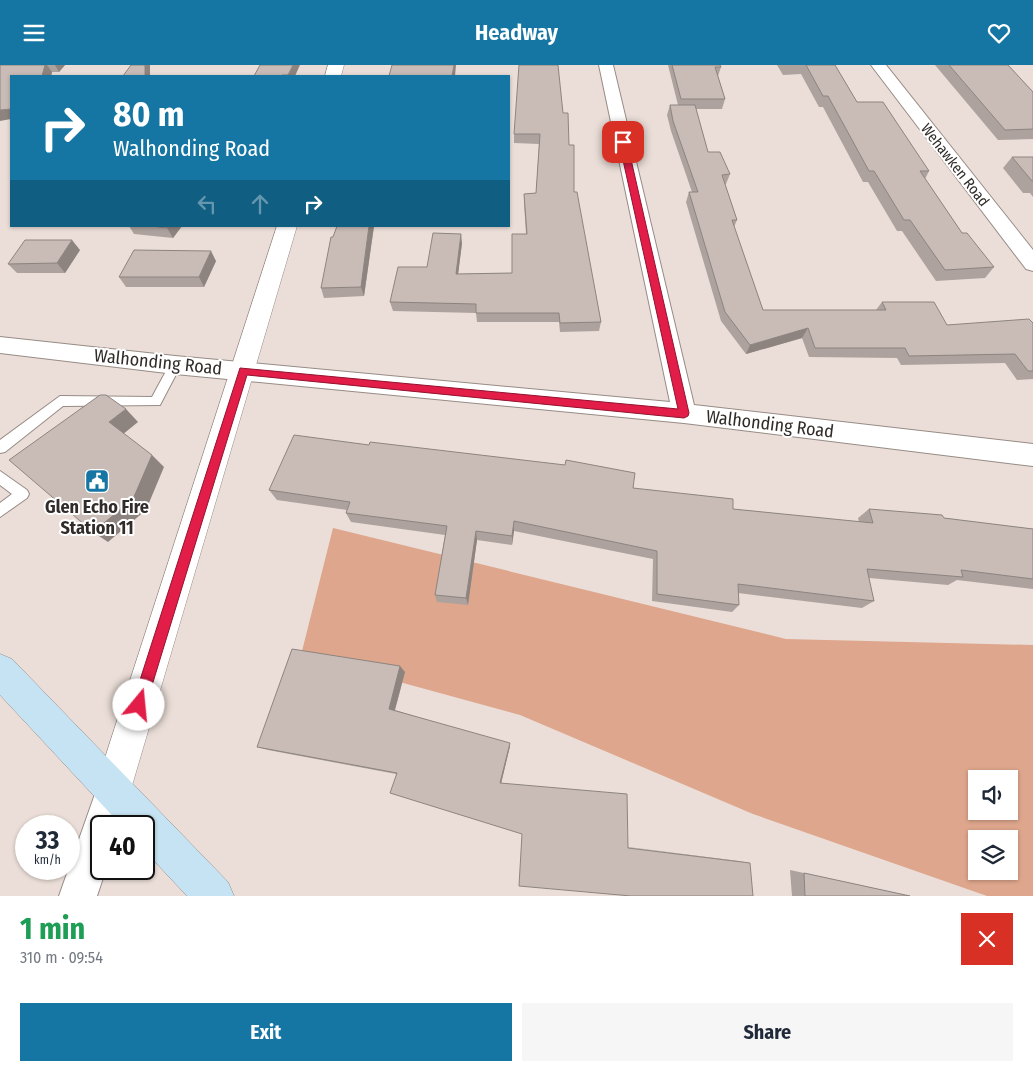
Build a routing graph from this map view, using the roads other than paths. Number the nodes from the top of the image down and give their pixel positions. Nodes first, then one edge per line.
1 (606, 65) edge
2 (878, 65) edge
3 (287, 227) edge
4 (1033, 264) edge
5 (0, 345) edge
6 (175, 365) junction
7 (244, 371) junction
8 (684, 413) junction
9 (0, 448) edge
10 (1033, 455) edge
11 (0, 477) edge
12 (0, 511) edge
13 (0, 671) edge
14 (113, 789) junction
15 (78, 896) edge
16 (214, 896) edge

1 - 8 street
2 - 4 street, Wehawken Road
3 - 7 street
5 - 6 street, Walhonding Road
6 - 7 street, Walhonding Road
6 - 9 lane
7 - 8 street, Walhonding Road
7 - 14 street
8 - 10 street, Walhonding Road
11 - 12 lane
13 - 14 main road
14 - 15 street
14 - 16 main road

